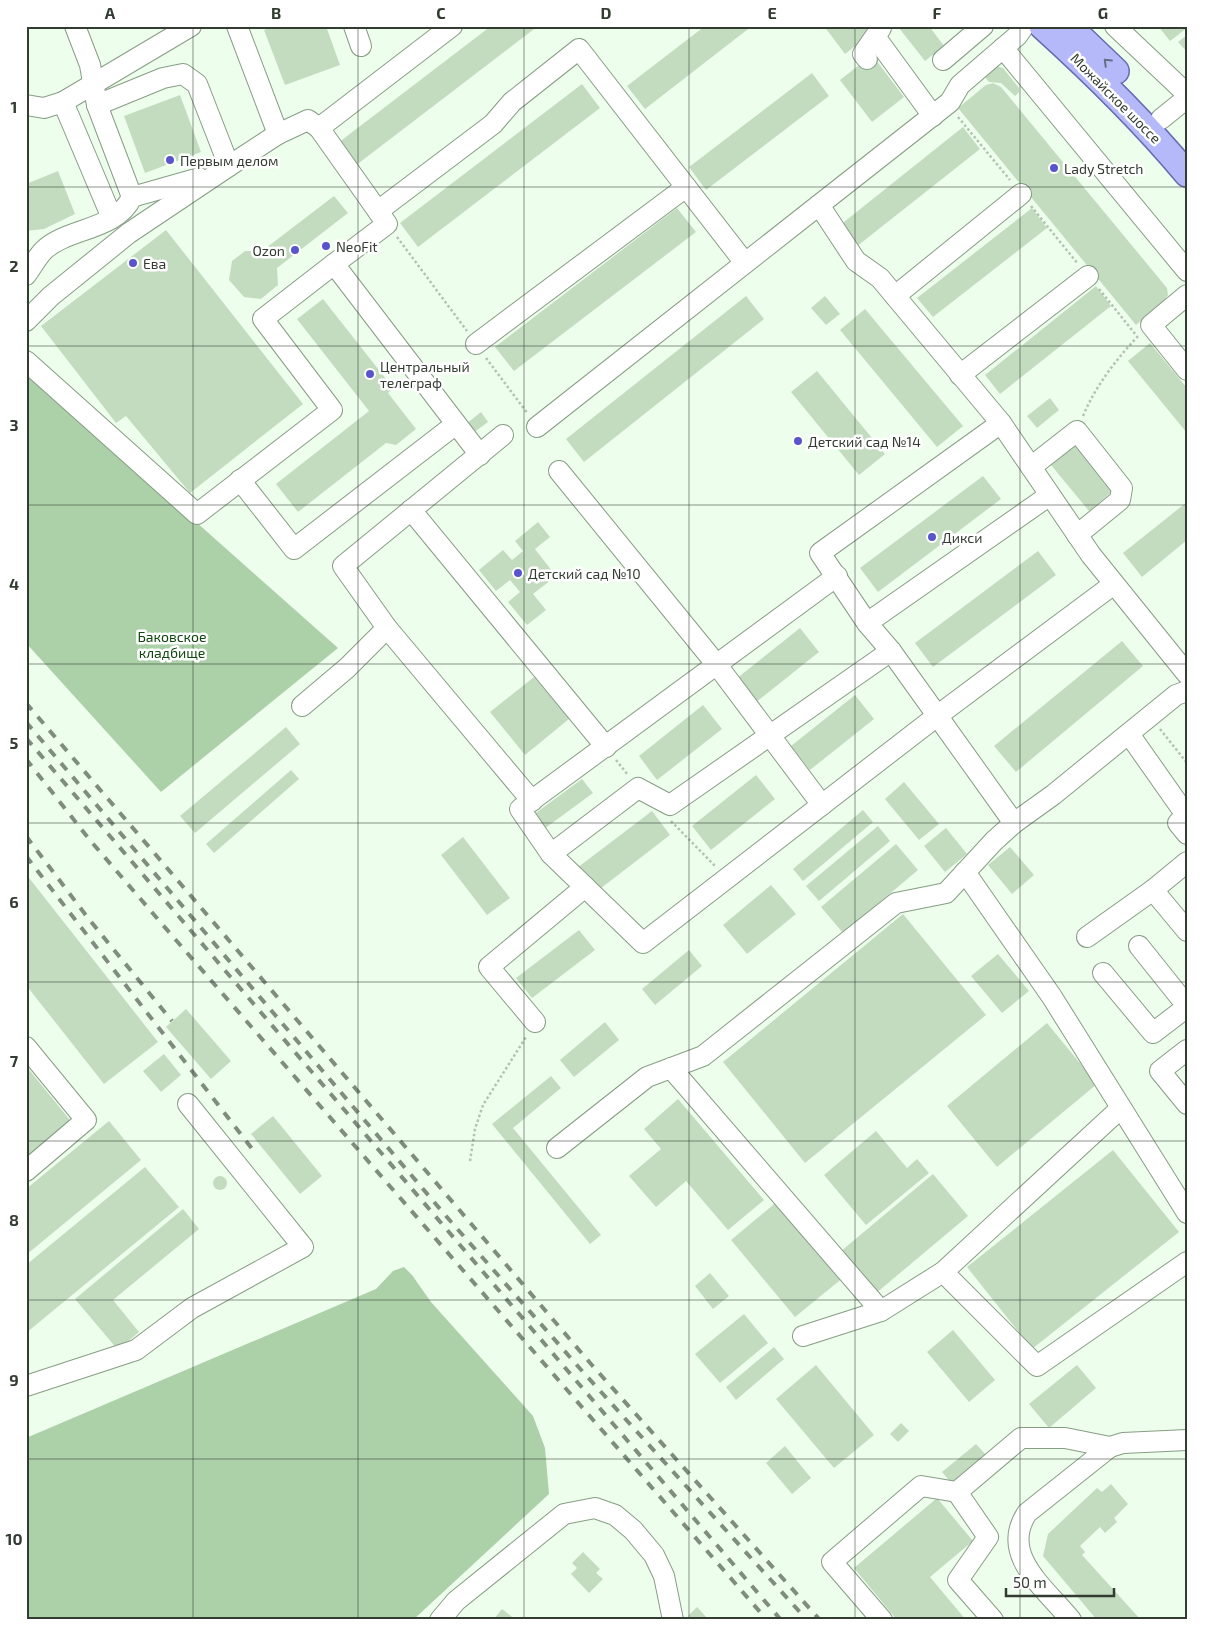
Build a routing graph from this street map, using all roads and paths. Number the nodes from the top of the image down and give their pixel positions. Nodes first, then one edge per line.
1 (75, 26) edge
2 (237, 26) edge
3 (354, 26) edge
4 (452, 26) edge
5 (983, 26) edge
6 (1024, 26) edge
7 (1042, 26) edge
8 (1069, 26) edge
9 (1115, 26) edge
10 (189, 27) edge
11 (879, 32) edge
12 (361, 46) dead end
13 (1003, 48) junction
14 (867, 59) dead end
15 (943, 60) dead end
16 (93, 84) junction
17 (1187, 94) edge
18 (1187, 98) edge
19 (64, 102) junction
20 (26, 105) edge
21 (97, 105) junction
22 (941, 110) junction
23 (1162, 119) junction
24 (319, 128) junction
25 (278, 134) junction
26 (1187, 149) edge
27 (222, 170) junction
28 (1187, 174) edge
29 (686, 187) junction
30 (1021, 194) junction
31 (132, 198) junction
32 (819, 205) junction
33 (383, 217) junction
34 (112, 218) junction
35 (745, 263) junction
36 (334, 264) junction
37 (1187, 271) edge
38 (26, 275) edge
39 (1088, 276) junction
40 (1187, 295) edge
41 (895, 296) junction
42 (26, 321) edge
43 (1144, 331) junction
44 (476, 344) junction
45 (26, 361) edge
46 (1187, 370) edge
47 (960, 375) junction
48 (1000, 423) junction
49 (456, 424) junction
50 (537, 427) joint
51 (1077, 431) junction
52 (503, 436) dead end
53 (480, 455) junction
54 (1031, 467) junction
55 (559, 471) dead end
56 (240, 480) junction
57 (1050, 495) junction
58 (411, 510) junction
59 (1077, 535) junction
60 (837, 576) junction
61 (1114, 584) junction
62 (867, 623) junction
63 (387, 628) junction
64 (891, 651) junction
65 (717, 665) junction
66 (1187, 674) edge
67 (1187, 691) edge
68 (302, 706) dead end
69 (937, 716) junction
70 (1150, 716) junction
71 (1128, 734) junction
72 (770, 736) junction
73 (606, 747) junction
74 (1187, 763) edge
75 (532, 800) junction
76 (822, 805) junction
77 (1014, 823) junction
78 (1187, 834) edge
79 (551, 854) junction
80 (1187, 862) edge
81 (965, 872) junction
82 (585, 887) junction
83 (1153, 890) junction
84 (1187, 931) edge
85 (1087, 937) dead end
86 (1139, 946) dead end
87 (1103, 973) dead end
88 (1187, 1007) edge
89 (535, 1022) joint
90 (26, 1046) edge
91 (1187, 1050) edge
92 (671, 1068) junction
93 (188, 1104) dead end
94 (1187, 1104) edge
95 (1122, 1108) junction
96 (557, 1148) dead end
97 (470, 1161) dead end
98 (26, 1171) edge
99 (1187, 1212) edge
100 (1187, 1262) edge
101 (943, 1272) junction
102 (881, 1311) junction
103 (803, 1336) dead end
104 (26, 1386) edge
105 (1187, 1440) edge
106 (1110, 1447) junction
107 (957, 1492) junction
108 (440, 1620) edge
109 (673, 1620) edge
110 (882, 1620) edge
111 (993, 1620) edge
112 (1071, 1620) edge

1 - 16 street
2 - 25 street
3 - 12 street
4 - 24 street
5 - 15 street
6 - 13 street
7 - 28 main road, Можайское шоссе
23 -> 8 main road, Можайское шоссе
9 - 17 street
10 - 16 street
11 - 14 street
11 - 22 street
13 - 22 street
13 - 37 street
16 - 19 street
16 - 21 street
18 - 23 street
19 - 20 street
19 - 34 street
21 - 27 street
21 - 31 street
22 - 30 path
22 - 32 street
23 - 26 main road, Можайское шоссе
24 - 25 street
24 - 33 street
25 - 27 street
27 - 31 street
27 - 42 street
29 - 33 street
29 - 35 street
29 - 44 street
30 - 39 path
30 - 41 street
31 - 34 street
32 - 35 street
32 - 41 street
33 - 36 street
33 - 44 path
34 - 38 street
35 - 50 street
36 - 49 street
36 - 56 street
39 - 43 path
39 - 47 street
40 - 43 street
41 - 47 street
43 - 46 street
43 - 51 path
44 - 50 path
45 - 56 street
47 - 48 street
48 - 54 street
48 - 60 street
49 - 53 street
49 - 56 street
51 - 54 street
51 - 59 street
52 - 53 street
53 - 58 street
54 - 57 street
55 - 65 street
57 - 59 street
57 - 62 street
58 - 63 street
58 - 73 street
59 - 61 street
60 - 62 street
60 - 65 street
61 - 66 street
61 - 69 street
62 - 64 street
63 - 68 street
63 - 75 street
64 - 69 street
64 - 72 street
65 - 72 street
65 - 73 street
67 - 70 street
69 - 76 street
69 - 77 street
70 - 71 street
70 - 74 path
71 - 77 street
71 - 78 street
72 - 76 street
72 - 79 street
73 - 75 street
75 - 79 street
76 - 82 street
77 - 81 street
79 - 82 street
80 - 83 street
81 - 92 street
81 - 95 street
82 - 89 street
83 - 84 street
83 - 85 street
86 - 88 street
87 - 88 street
89 - 97 path
90 - 98 street
91 - 94 street
92 - 96 street
92 - 102 street
93 - 104 street
95 - 99 street
95 - 101 street
100 - 101 street
101 - 102 street
102 - 103 street
105 - 106 street
106 - 107 street
106 - 112 street
107 - 110 street
107 - 111 street
108 - 109 street

